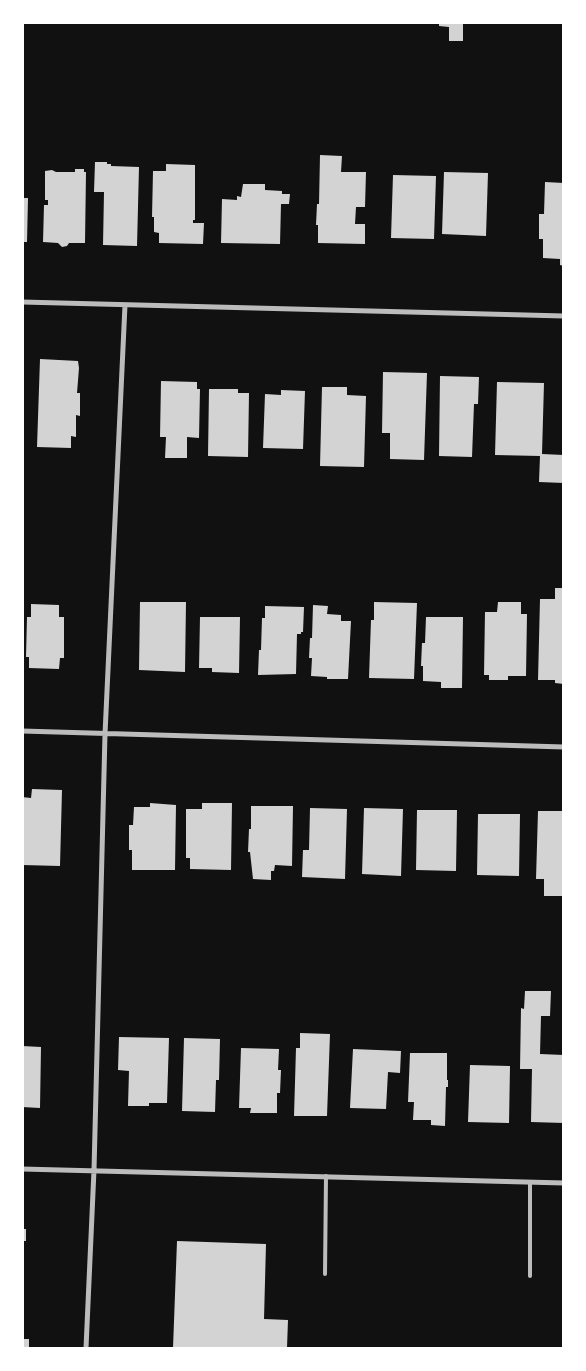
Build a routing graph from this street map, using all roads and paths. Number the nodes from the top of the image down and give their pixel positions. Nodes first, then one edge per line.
1 (22, 302) edge
2 (125, 305) junction
3 (564, 316) edge
4 (22, 731) edge
5 (104, 734) junction
6 (564, 747) edge
7 (22, 1168) edge
8 (94, 1170) junction
9 (326, 1176) junction
10 (530, 1182) junction
11 (564, 1183) edge
12 (324, 1274) dead end
13 (530, 1276) dead end
14 (86, 1348) edge

1 - 2 street
2 - 3 street
2 - 5 street
4 - 5 street
5 - 6 street
5 - 8 street
7 - 8 street
8 - 9 street
8 - 14 street
9 - 10 street
9 - 12 lane
10 - 11 street
10 - 13 lane

